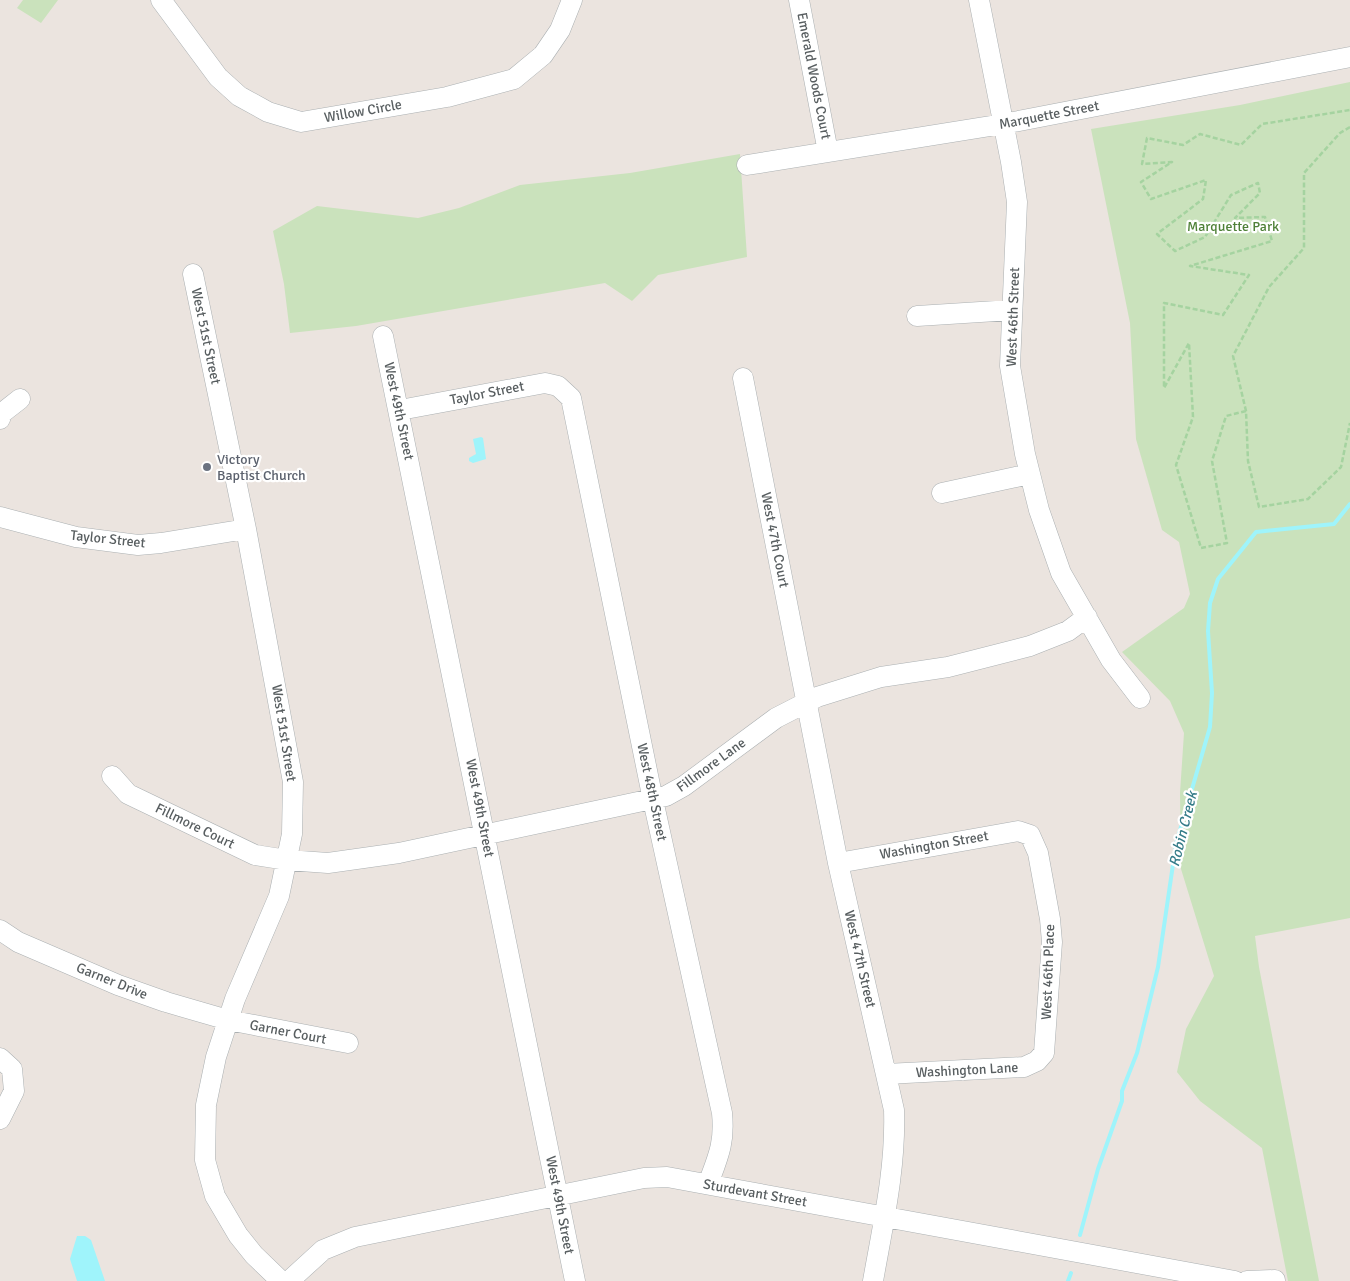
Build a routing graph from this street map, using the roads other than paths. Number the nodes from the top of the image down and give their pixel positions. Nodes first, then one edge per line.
1 (161, 0) edge
2 (572, 0) edge
3 (799, 0) edge
4 (980, 0) edge
5 (1350, 57) edge
6 (1003, 124) junction
7 (828, 152) junction
8 (747, 165) dead end
9 (193, 274) dead end
10 (1012, 310) junction
11 (917, 316) dead end
12 (383, 336) dead end
13 (743, 378) dead end
14 (571, 398) joint
15 (20, 400) dead end
16 (400, 410) junction
17 (0, 418) edge
18 (1030, 474) junction
19 (942, 493) dead end
20 (0, 517) edge
21 (246, 529) junction
22 (1086, 617) junction
23 (1140, 698) dead end
24 (806, 702) junction
25 (112, 776) dead end
26 (653, 800) junction
27 (1030, 834) joint
28 (485, 836) junction
29 (287, 860) junction
30 (838, 863) junction
31 (0, 930) edge
32 (228, 1020) junction
33 (348, 1043) dead end
34 (1044, 1052) joint
35 (0, 1058) edge
36 (886, 1074) junction
37 (0, 1119) edge
38 (708, 1184) junction
39 (558, 1195) junction
40 (884, 1216) junction
41 (1275, 1280) dead end
42 (281, 1281) edge
43 (289, 1281) edge
44 (575, 1281) edge
45 (874, 1281) edge
46 (1235, 1281) edge
47 (1247, 1281) edge

1 - 2 street, Willow Circle
3 - 7 street, Emerald Woods Court
4 - 6 street, West 46th Street
5 - 6 street, Marquette Street
6 - 7 street, Marquette Street
6 - 10 street, West 46th Street
7 - 8 street, Marquette Street
9 - 21 street, West 51st Street
10 - 11 street
10 - 18 street, West 46th Street
12 - 16 street, West 49th Street
13 - 24 street, West 47th Court
14 - 16 street, Taylor Street
14 - 26 street, West 48th Street
15 - 17 street
16 - 28 street, West 49th Street
18 - 19 street
18 - 22 street, West 46th Street
20 - 21 street, Taylor Street
21 - 29 street, West 51st Street
22 - 23 street, West 46th Street
22 - 24 street, Fillmore Lane
24 - 26 street, Fillmore Lane
24 - 30 street, West 47th Street
25 - 29 street, Fillmore Court
26 - 28 street, Fillmore Lane
26 - 38 street, West 48th Street
27 - 30 street, Washington Street
27 - 34 street, West 46th Place
28 - 29 street, Fillmore Lane
28 - 39 street, West 49th Street
29 - 32 street, West 51st Street
30 - 36 street, West 47th Street
31 - 32 street, Garner Drive
32 - 33 street, Garner Court
32 - 42 street, West 51st Street
34 - 36 street, Washington Lane
35 - 37 street
36 - 40 street, West 47th Street
38 - 39 street, Sturdevant Street
38 - 40 street, Sturdevant Street
39 - 43 street, Sturdevant Street
39 - 44 street, West 49th Street
40 - 45 street, West 47th Street
40 - 46 street, Sturdevant Street
41 - 47 street

